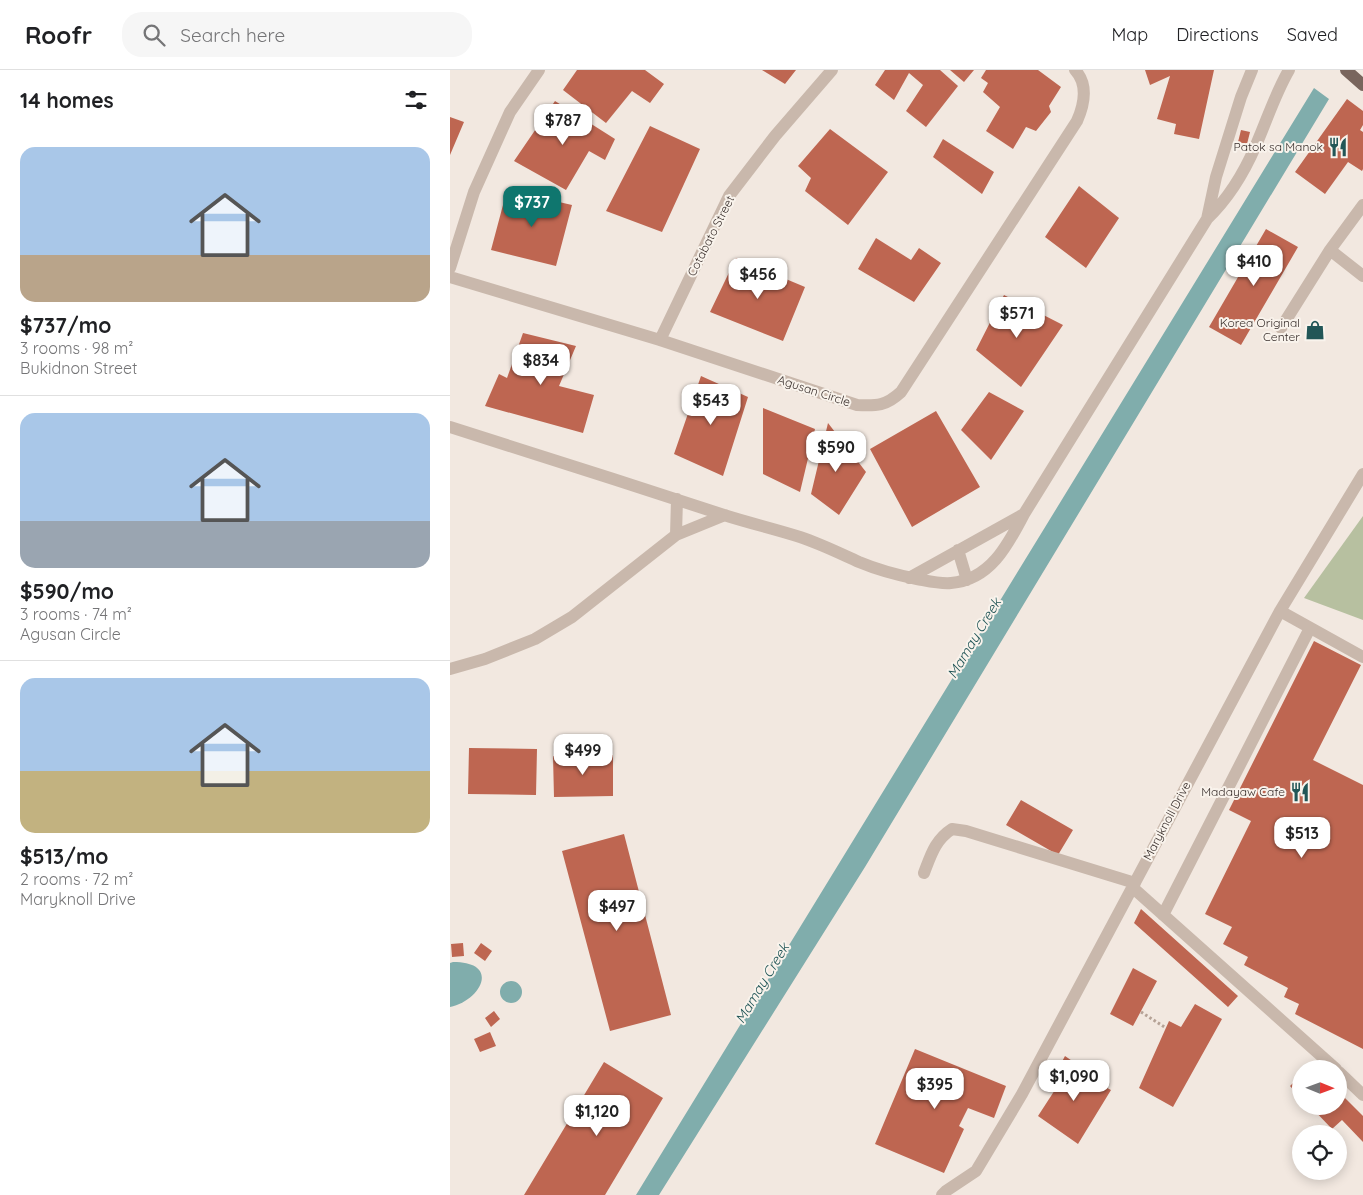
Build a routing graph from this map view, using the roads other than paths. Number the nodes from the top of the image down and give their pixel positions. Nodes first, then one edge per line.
1 (539, 70) edge
2 (832, 70) edge
3 (1075, 70) edge
4 (1252, 70) edge
5 (1289, 70) edge
6 (1346, 70) edge
7 (1363, 84) edge
8 (1363, 205) edge
9 (1207, 219) junction
10 (1330, 250) junction
11 (450, 268) edge
12 (1363, 276) edge
13 (450, 277) edge
14 (1281, 328) dead end
15 (660, 340) junction
16 (450, 427) edge
17 (1363, 474) edge
18 (677, 499) junction
19 (1024, 514) junction
20 (725, 515) junction
21 (676, 535) junction
22 (958, 550) junction
23 (909, 578) junction
24 (966, 580) junction
25 (1280, 611) junction
26 (1310, 628) junction
27 (1363, 657) edge
28 (450, 669) edge
29 (924, 873) dead end
30 (1133, 885) junction
31 (1163, 915) junction
32 (1326, 1060) edge
33 (1348, 1081) edge
34 (1363, 1095) edge
35 (942, 1195) edge

1 - 11 street
2 - 15 street, Cotabato Street
3 - 15 street, Agusan Circle
4 - 9 street
5 - 9 street
6 - 7 main road
8 - 10 street
9 - 19 street
10 - 12 street
10 - 14 street
13 - 15 street, Agusan Circle
16 - 18 street
17 - 25 street, Maryknoll Drive
18 - 20 street
18 - 21 street
19 - 22 street
19 - 24 street
20 - 21 street
20 - 23 street
21 - 28 street
22 - 23 street
22 - 24 street
23 - 24 street
25 - 26 street
25 - 30 street, Maryknoll Drive
26 - 27 street
26 - 31 street
29 - 30 street
30 - 31 street
30 - 35 street, Maryknoll Drive
31 - 32 street
33 - 34 street

